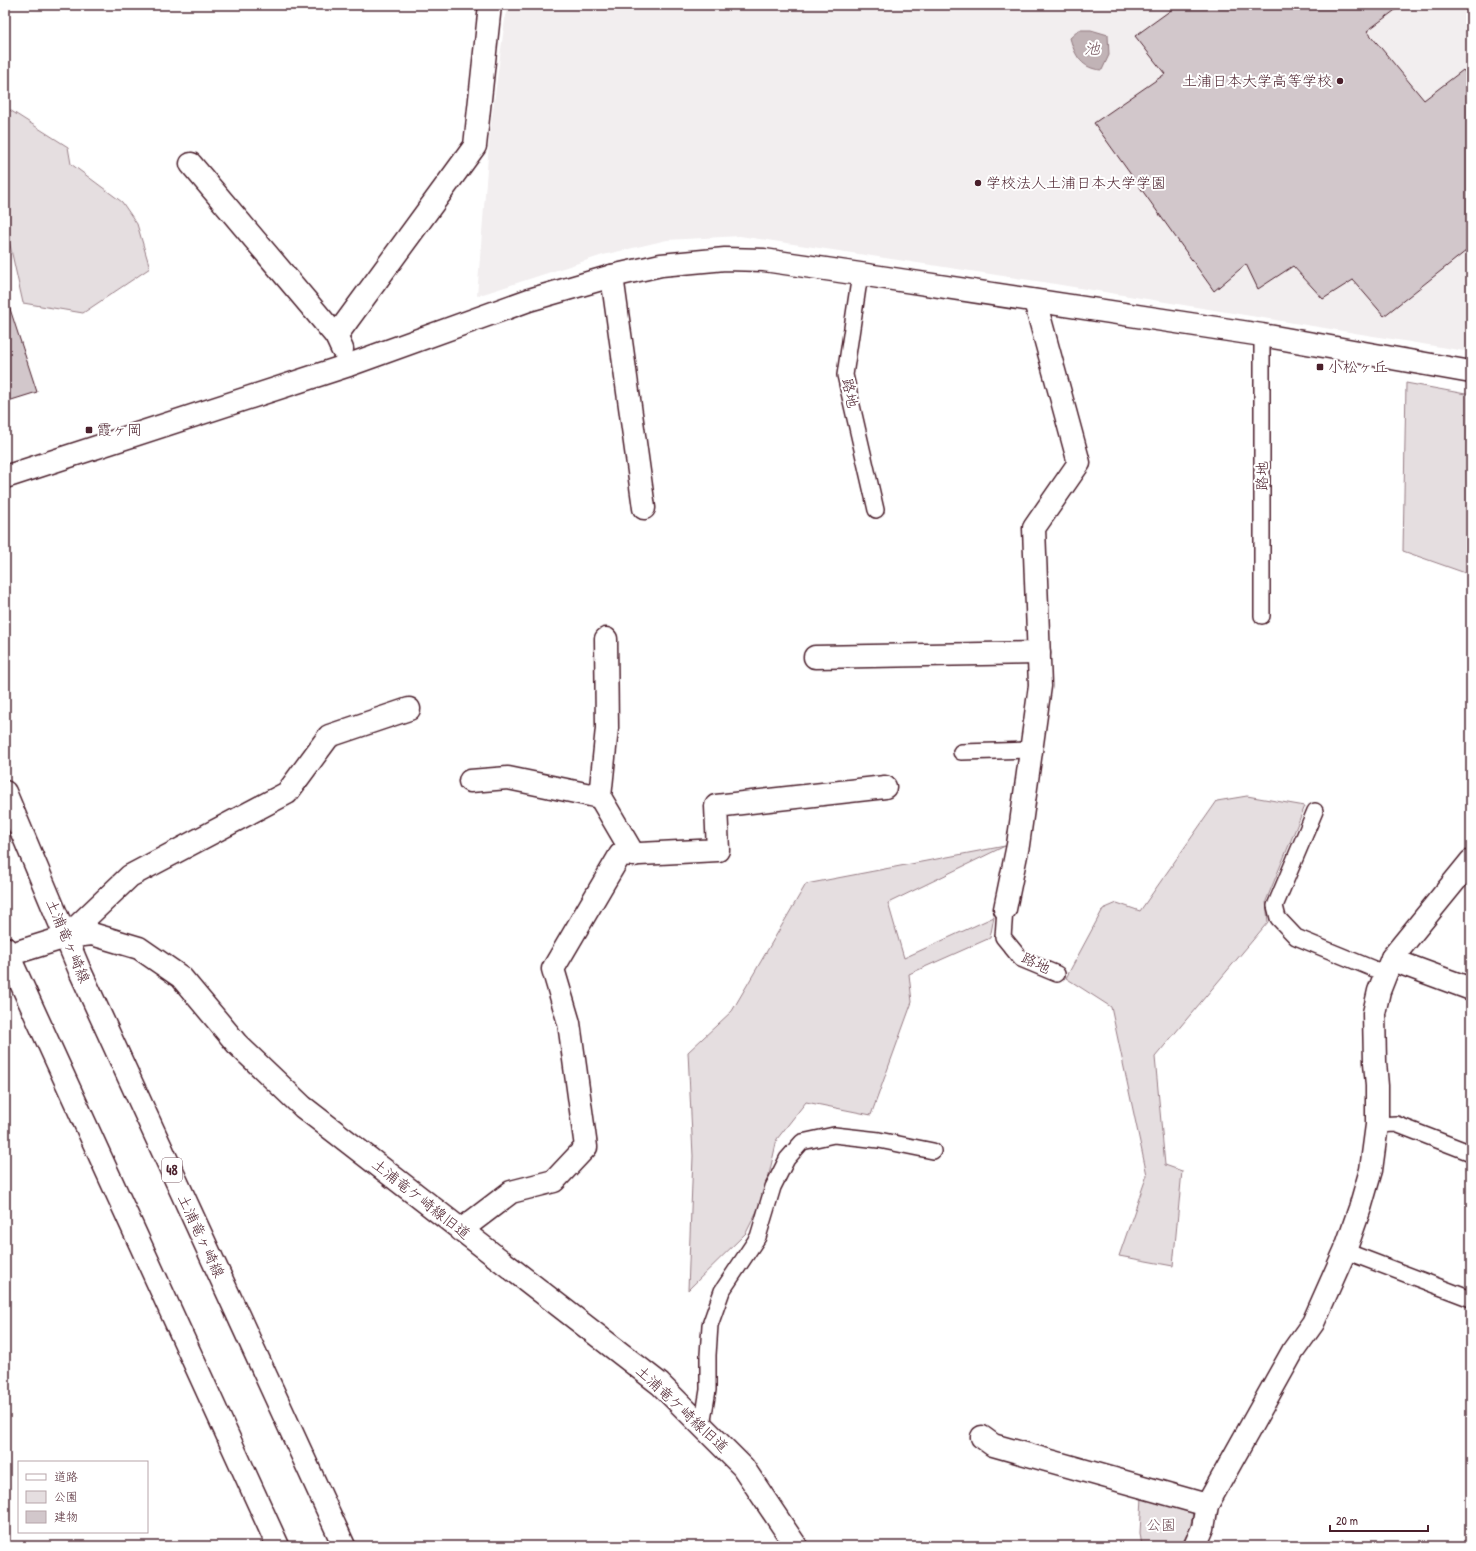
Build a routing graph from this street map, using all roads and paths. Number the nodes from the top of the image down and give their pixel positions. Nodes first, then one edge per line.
1 (490, 5) edge
2 (192, 164) dead end
3 (860, 274) junction
4 (612, 276) junction
5 (1035, 301) junction
6 (336, 336) junction
7 (1262, 336) junction
8 (349, 364) junction
9 (1471, 372) edge
10 (5, 477) edge
11 (644, 508) dead end
12 (876, 510) dead end
13 (1262, 616) dead end
14 (606, 639) dead end
15 (1039, 653) junction
16 (815, 657) dead end
17 (409, 709) dead end
18 (1031, 750) junction
19 (961, 752) dead end
20 (470, 781) dead end
21 (885, 787) dead end
22 (5, 792) edge
23 (600, 797) junction
24 (1315, 811) dead end
25 (634, 855) junction
26 (1471, 861) edge
27 (1005, 909) joint
28 (66, 937) junction
29 (6, 951) edge
30 (1389, 966) junction
31 (1057, 974) dead end
32 (1471, 989) edge
33 (1377, 1125) junction
34 (933, 1150) dead end
35 (1471, 1153) edge
36 (462, 1230) junction
37 (1345, 1251) junction
38 (1471, 1299) edge
39 (702, 1426) junction
40 (982, 1437) dead end
41 (1207, 1506) junction
42 (278, 1546) edge
43 (344, 1546) edge
44 (796, 1546) edge
45 (1195, 1546) edge

1 - 6 street
2 - 6 street
3 - 4 street
3 - 5 street
3 - 12 lane, 路地
4 - 8 street
4 - 11 street
5 - 7 street
5 - 15 street
6 - 8 street
7 - 9 street
7 - 13 lane, 路地
8 - 10 street
14 - 23 street
15 - 16 street
15 - 18 street
17 - 28 street
18 - 19 lane
18 - 27 street
20 - 23 street
21 - 25 street
22 - 28 street, 土浦竜ヶ崎線 / 48
23 - 25 street
24 - 30 lane
25 - 36 street
26 - 30 street
27 - 31 lane, 路地
28 - 29 street, 土浦竜ケ崎線旧道
28 - 36 street, 土浦竜ケ崎線旧道
28 - 43 street, 土浦竜ヶ崎線 / 48
29 - 42 street
30 - 32 street
30 - 33 street
33 - 35 lane
33 - 37 street
34 - 39 lane
36 - 39 street, 土浦竜ケ崎線旧道
37 - 38 lane
37 - 41 street
39 - 44 street, 土浦竜ケ崎線旧道
40 - 41 street
41 - 45 street

